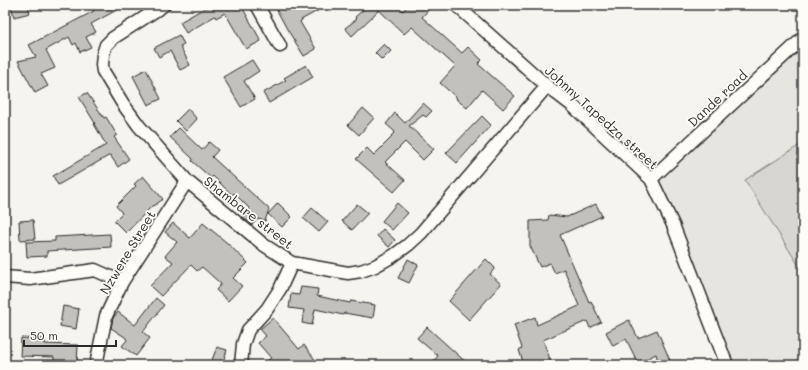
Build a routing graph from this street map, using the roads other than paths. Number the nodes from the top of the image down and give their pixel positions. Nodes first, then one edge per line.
1 (164, 5) edge
2 (258, 5) edge
3 (456, 5) edge
4 (803, 38) edge
5 (280, 46) dead end
6 (547, 86) junction
7 (651, 179) junction
8 (187, 181) junction
9 (292, 263) junction
10 (5, 277) edge
11 (122, 282) junction
12 (96, 365) edge
13 (241, 365) edge
14 (728, 365) edge

1 - 8 street, Shambare street
2 - 5 street
3 - 6 street, Johnny Tapedza street
4 - 7 street, Dande road
6 - 7 street, Johnny Tapedza street
6 - 9 street, Shambare street
7 - 14 street, Johnny Tapedza street
8 - 9 street, Shambare street
8 - 11 street, Nzwere Street
9 - 13 street
10 - 11 street
11 - 12 street, Nzwere Street

